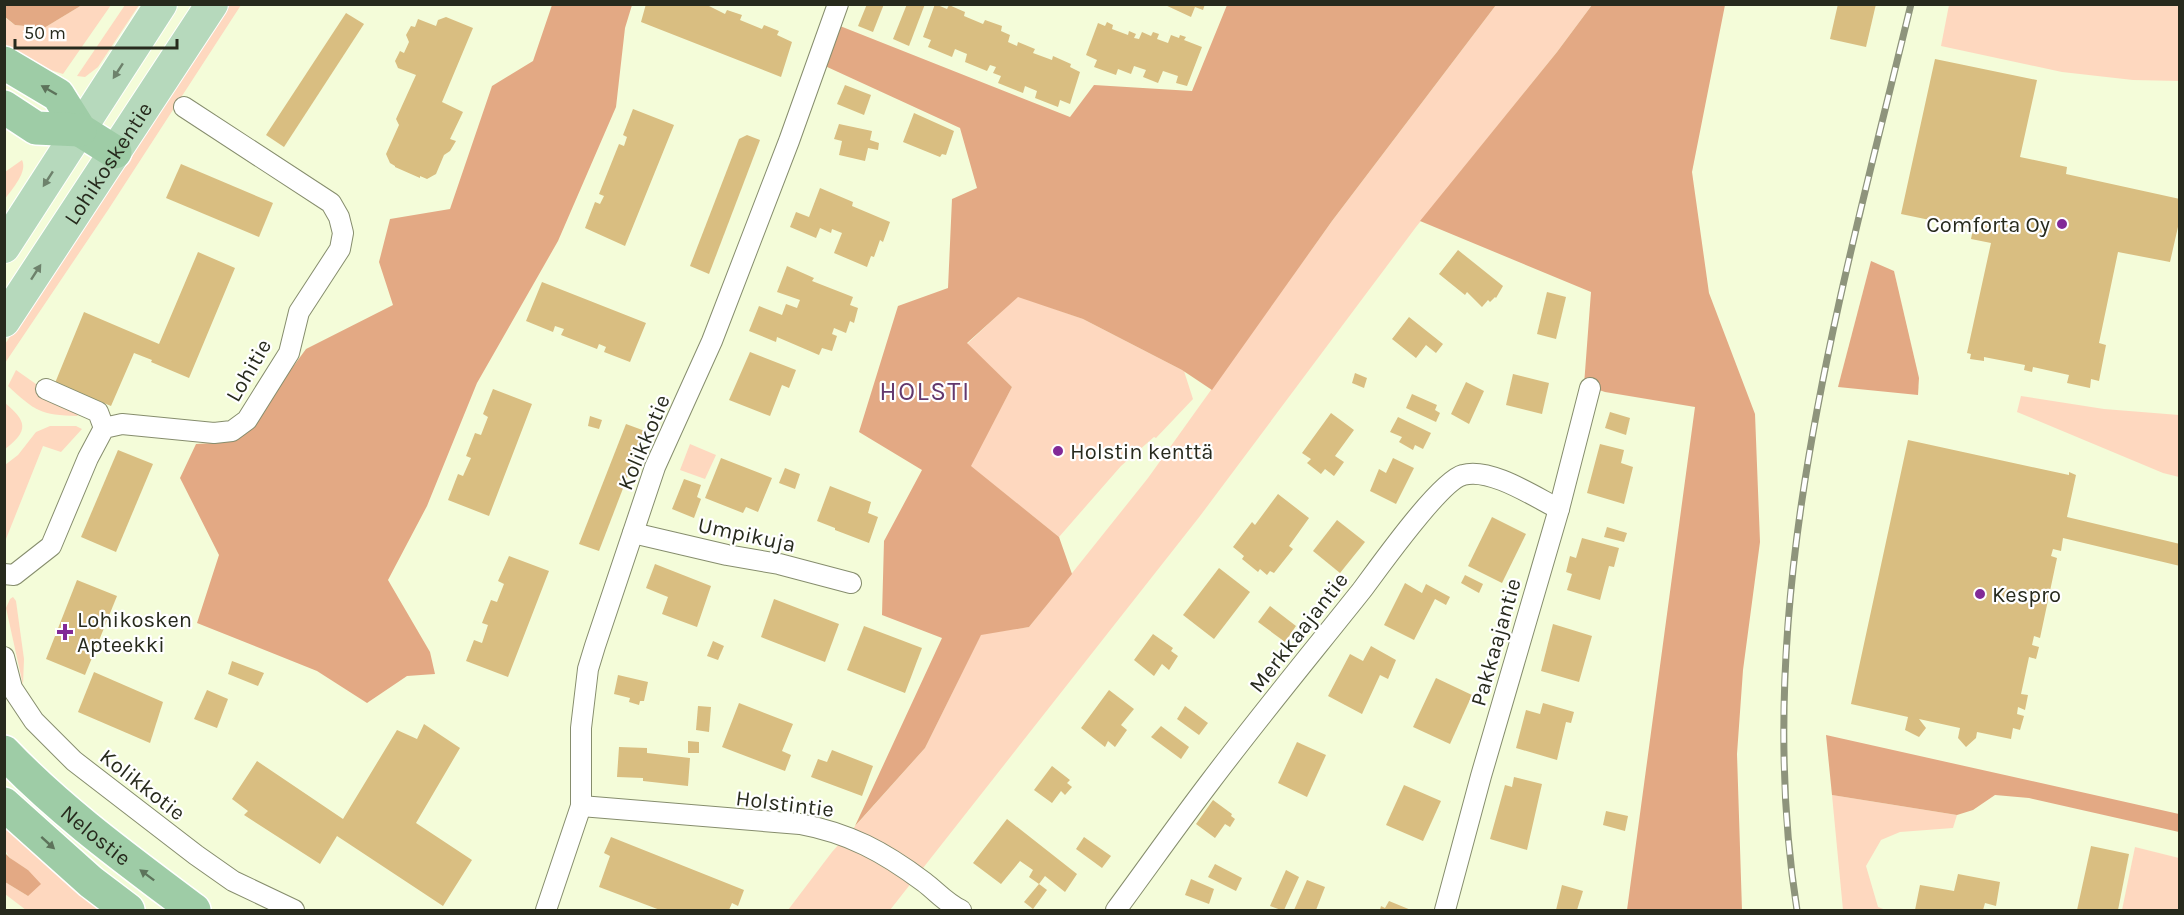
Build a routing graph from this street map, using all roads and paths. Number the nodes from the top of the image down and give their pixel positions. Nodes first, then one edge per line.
1 (161, 4) edge
2 (212, 4) edge
3 (838, 4) edge
4 (4, 63) edge
5 (4, 107) edge
6 (184, 107) dead end
7 (80, 130) junction
8 (115, 152) junction
9 (4, 247) edge
10 (4, 321) edge
11 (1590, 388) dead end
12 (46, 389) dead end
13 (104, 428) junction
14 (1559, 509) junction
15 (633, 533) junction
16 (4, 574) edge
17 (850, 582) dead end
18 (4, 657) edge
19 (4, 752) edge
20 (4, 804) edge
21 (581, 806) junction
22 (128, 910) edge
23 (194, 910) edge
24 (294, 910) edge
25 (546, 910) edge
26 (961, 910) edge
27 (1116, 910) edge
28 (1445, 910) edge

1 -> 7 main road, Lohikoskentie
2 - 8 main road, Lohikoskentie
3 - 15 street, Kolikkotie
7 -> 4 highway
5 - 7 highway
6 - 13 street, Lohitie
7 - 8 highway
7 -> 9 main road, Lohikoskentie
10 -> 8 main road, Lohikoskentie
11 - 14 street, Pakkaajantie
12 - 13 street
13 - 16 street
14 - 27 street, Merkkaajantie
14 - 28 street, Pakkaajantie
15 - 17 street, Umpikuja
15 - 21 street, Kolikkotie
18 - 24 street, Kolikkotie
23 -> 19 highway, Nelostie
20 -> 22 highway, Nelostie
21 - 25 street, Kolikkotie
21 - 26 street, Holstintie

